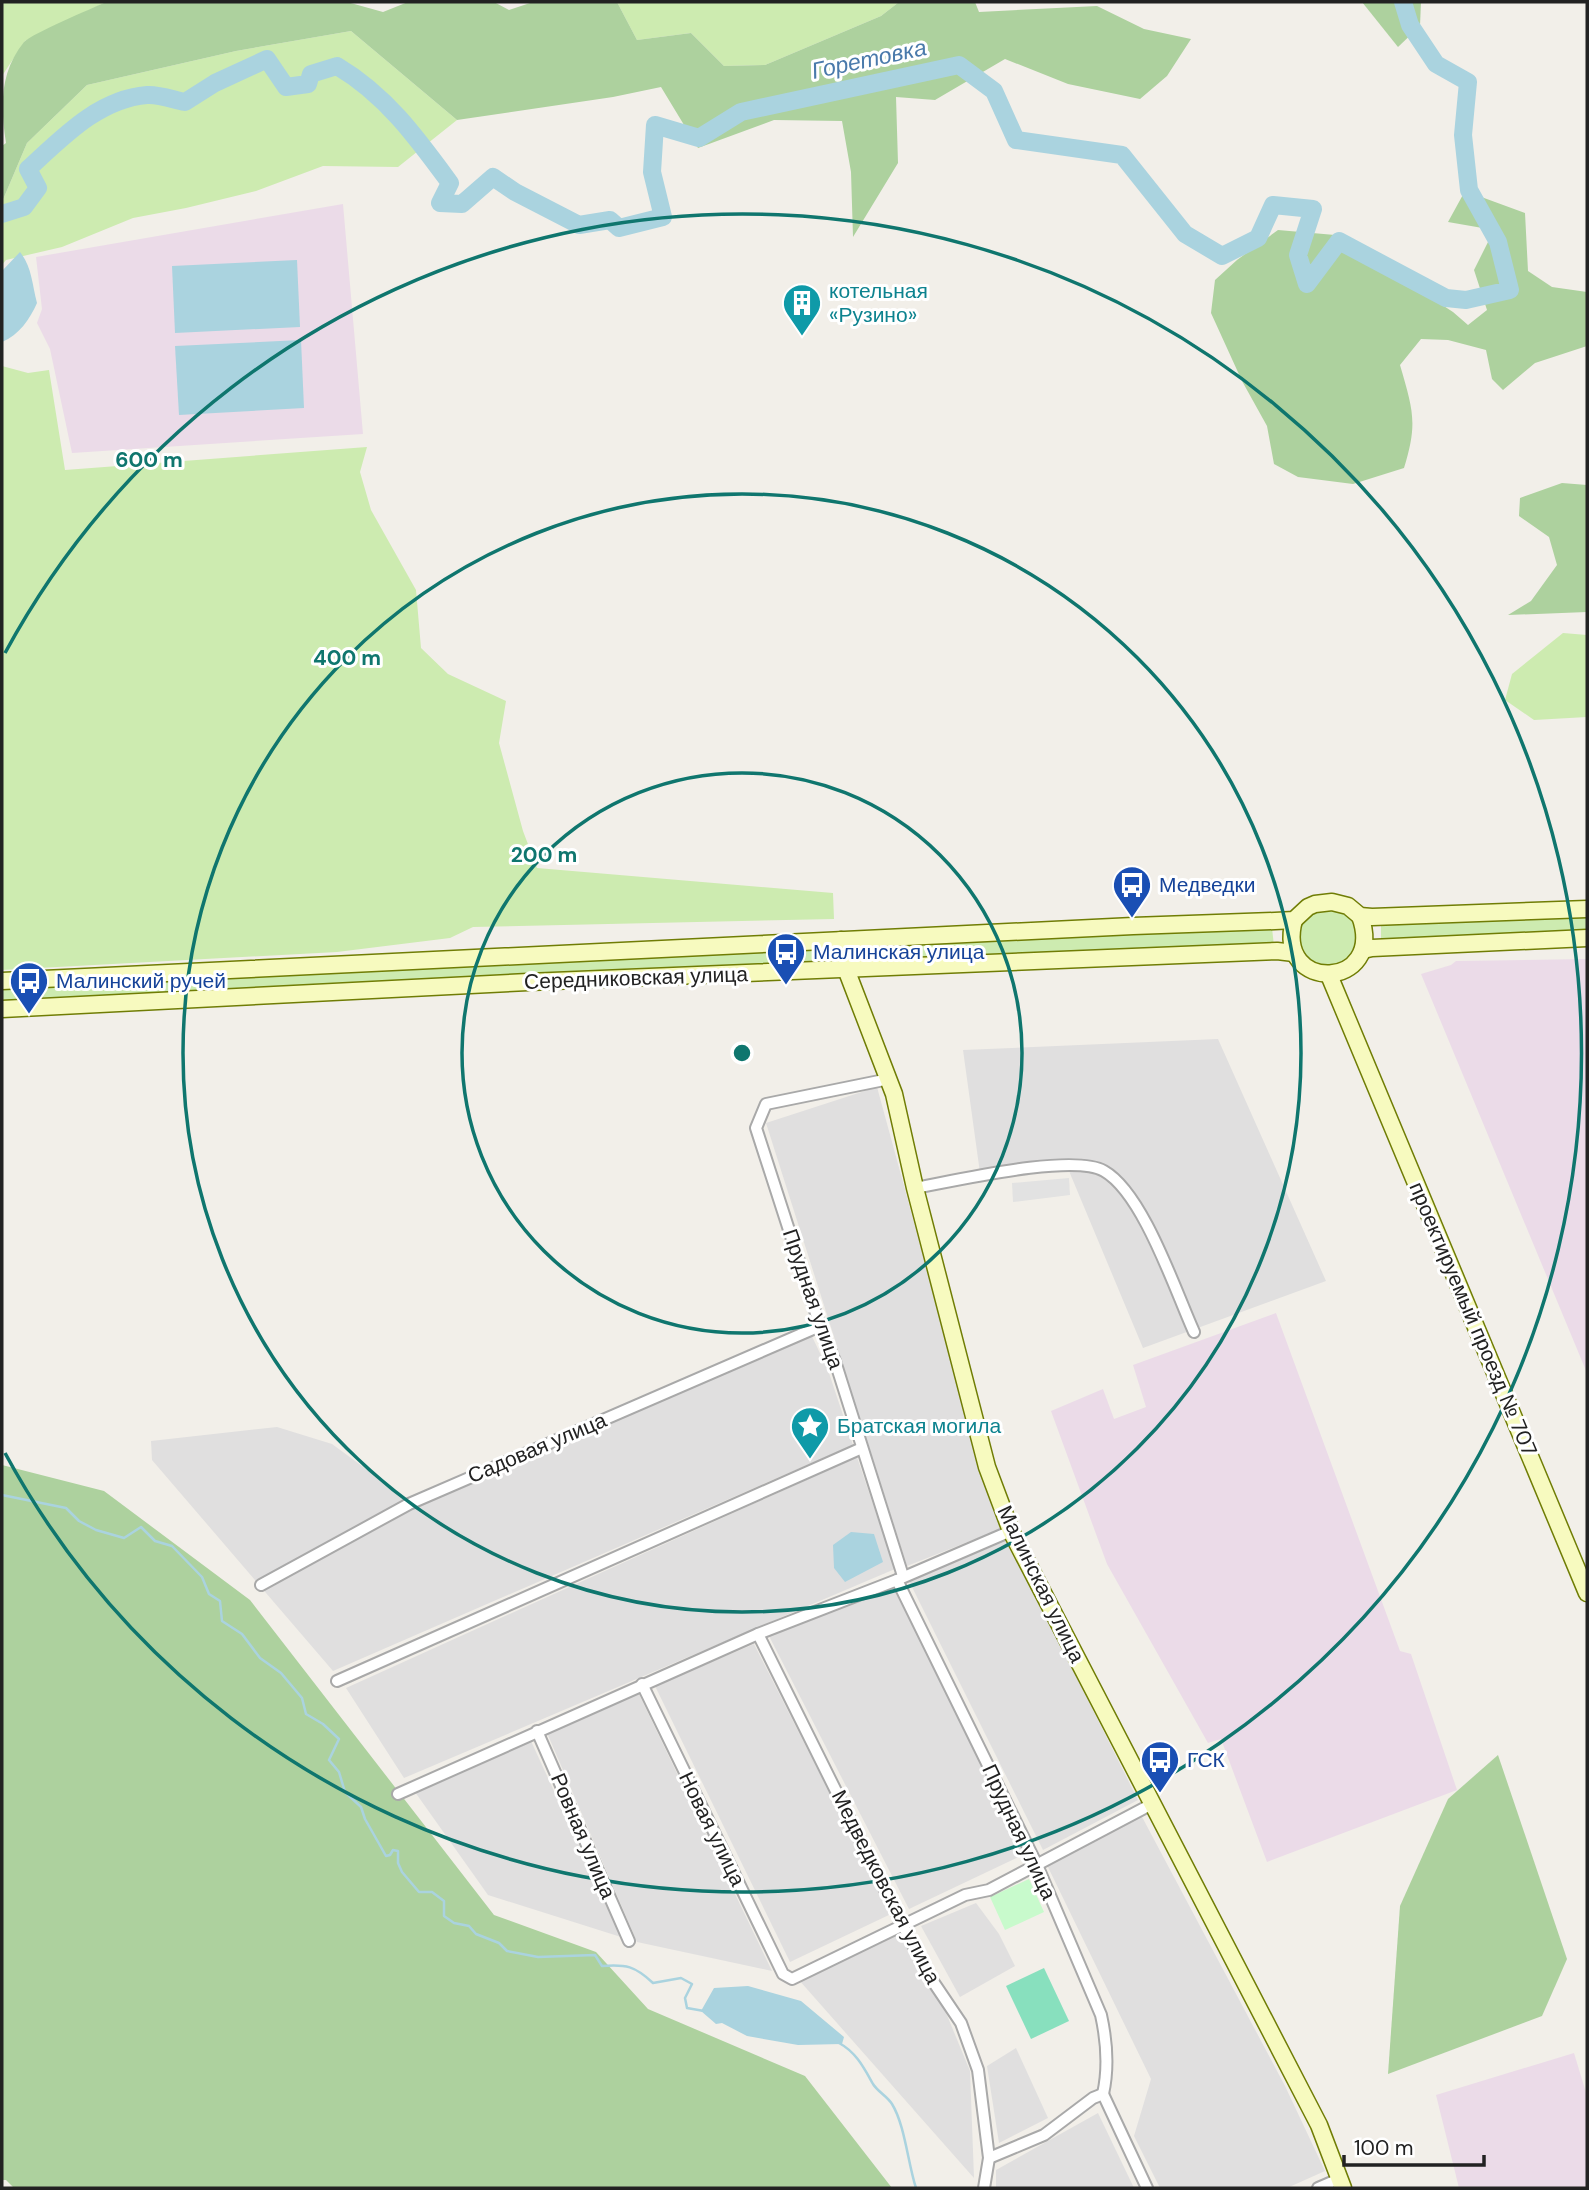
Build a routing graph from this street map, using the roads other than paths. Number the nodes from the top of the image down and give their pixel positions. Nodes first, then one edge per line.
1 (1587, 909) edge
2 (1360, 916) junction
3 (1294, 920) junction
4 (1587, 938) edge
5 (841, 940) junction
6 (1363, 950) junction
7 (1294, 953) junction
8 (846, 969) junction
9 (2, 973) edge
10 (120, 975) junction
11 (1329, 975) junction
12 (2, 981) edge
13 (2, 1009) edge
14 (889, 1079) junction
15 (915, 1188) junction
16 (820, 1326) junction
17 (1194, 1332) dead end
18 (862, 1448) junction
19 (1011, 1531) junction
20 (900, 1578) junction
21 (261, 1585) dead end
22 (1587, 1593) edge
23 (758, 1634) junction
24 (337, 1681) dead end
25 (642, 1684) junction
26 (537, 1731) junction
27 (398, 1794) dead end
28 (1152, 1804) junction
29 (1037, 1865) junction
30 (903, 1926) junction
31 (629, 1941) dead end
32 (1103, 2094) junction
33 (989, 2158) junction
34 (1341, 2183) edge
35 (984, 2188) edge
36 (1147, 2188) edge
37 (1318, 2188) edge

1 - 2 street, Середниковская улица
2 - 3 street, Середниковская улица
2 - 6 street
3 - 5 street, Середниковская улица
3 - 7 street
4 - 6 street
5 - 8 street, Малинская улица
5 - 10 street, Середниковская улица
6 - 11 street
7 - 8 street, Середниковская улица
7 - 11 street
8 - 13 street, Середниковская улица
8 - 14 street, Малинская улица
9 - 10 street
10 - 12 street, Середниковская улица
11 - 22 street, проектируемый проезд № 707
14 - 15 street, Малинская улица
14 - 16 street, Прудная улица
15 - 17 street
15 - 19 street, Малинская улица
16 - 18 street, Прудная улица
16 - 21 street, Садовая улица
18 - 20 street, Прудная улица
18 - 24 street
19 - 20 street
19 - 28 street, Малинская улица
20 - 23 street
20 - 29 street, Прудная улица
23 - 25 street
23 - 30 street, Медведковская улица
25 - 26 street
25 - 30 street, Новая улица
26 - 27 street
26 - 31 street, Ровная улица
28 - 29 street
28 - 34 street, Малинская улица
29 - 30 street
29 - 32 street, Прудная улица
30 - 33 street, Медведковская улица
32 - 33 street
32 - 36 street
33 - 35 street, Медведковская улица
34 - 37 street

